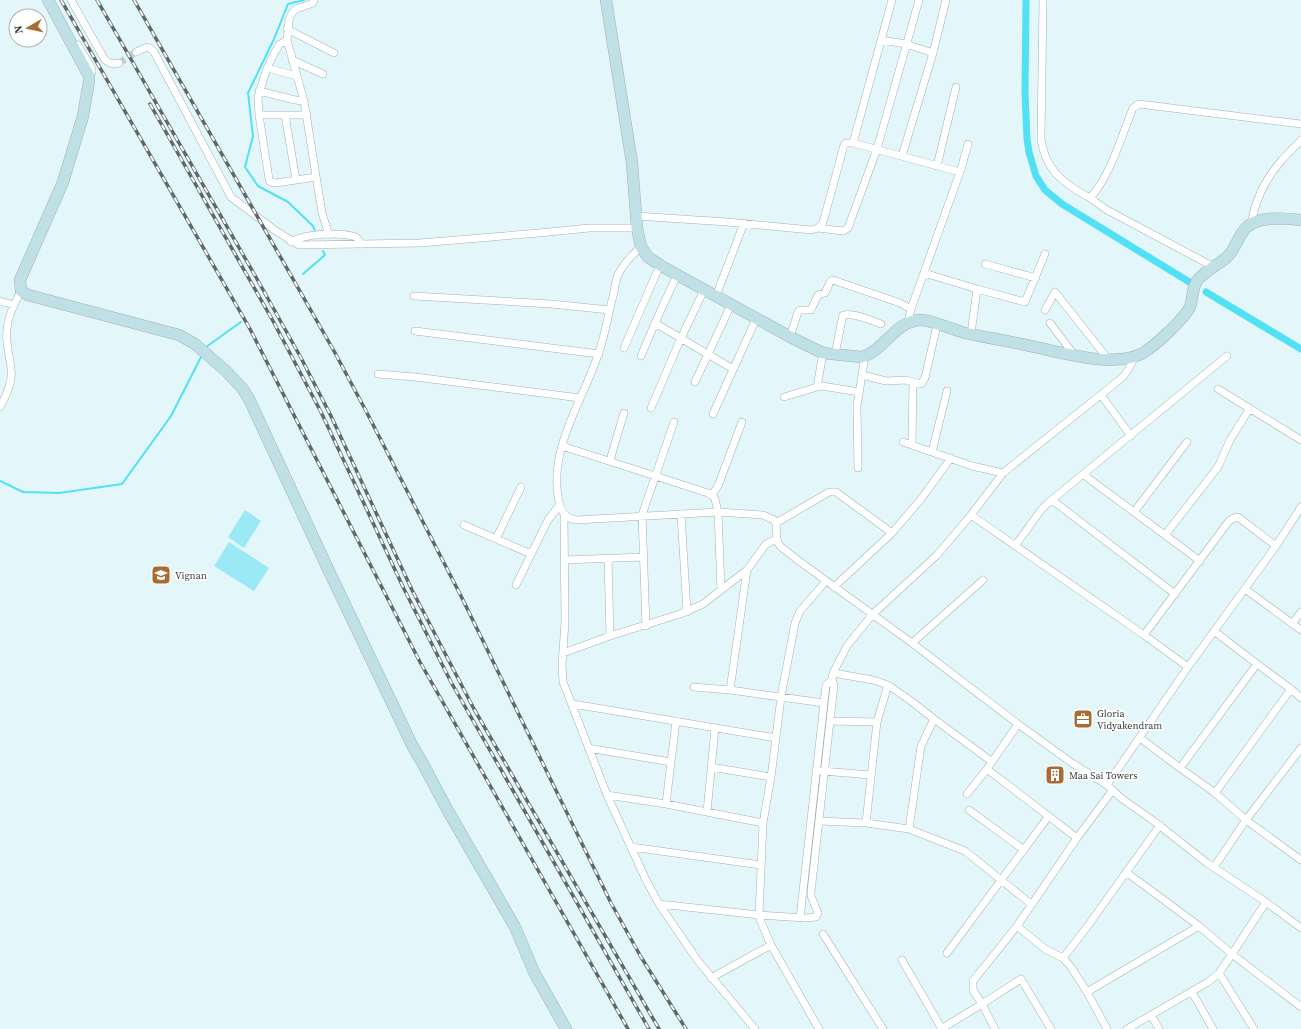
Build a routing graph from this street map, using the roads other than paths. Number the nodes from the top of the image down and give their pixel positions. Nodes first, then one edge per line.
1 (48, 0) edge
2 (53, 0) edge
3 (71, 0) edge
4 (314, 0) edge
5 (606, 0) edge
6 (892, 0) edge
7 (920, 0) edge
8 (946, 0) edge
9 (1043, 0) edge
10 (287, 29) junction
11 (287, 40) junction
12 (881, 40) junction
13 (906, 44) junction
14 (136, 52) tunnel mouth
15 (334, 53) dead end
16 (933, 53) junction
17 (292, 60) junction
18 (119, 63) dead end
19 (266, 68) junction
20 (323, 74) dead end
21 (89, 76) junction
22 (297, 76) junction
23 (956, 87) dead end
24 (259, 91) junction
25 (304, 101) junction
26 (259, 115) junction
27 (285, 115) junction
28 (307, 115) junction
29 (1301, 124) edge
30 (1301, 140) edge
31 (853, 143) junction
32 (968, 144) dead end
33 (877, 149) junction
34 (902, 156) junction
35 (937, 166) junction
36 (960, 172) junction
37 (316, 177) junction
38 (296, 180) junction
39 (1090, 198) junction
40 (636, 216) junction
41 (1301, 220) edge
42 (744, 223) junction
43 (1251, 224) junction
44 (637, 228) junction
45 (818, 228) junction
46 (329, 235) junction
47 (292, 242) junction
48 (362, 244) junction
49 (641, 247) junction
50 (1045, 254) dead end
51 (985, 264) dead end
52 (660, 265) junction
53 (1214, 267) junction
54 (924, 273) junction
55 (677, 275) junction
56 (1036, 278) junction
57 (977, 289) junction
58 (20, 290) junction
59 (704, 290) junction
60 (414, 296) dead end
61 (716, 296) junction
62 (0, 301) edge
63 (14, 305) junction
64 (731, 305) junction
65 (910, 309) junction
66 (610, 310) junction
67 (1045, 310) dead end
68 (756, 319) junction
69 (908, 322) junction
70 (655, 323) junction
71 (1050, 323) dead end
72 (881, 324) dead end
73 (937, 324) junction
74 (415, 331) dead end
75 (970, 334) junction
76 (790, 337) junction
77 (681, 338) junction
78 (624, 348) dead end
79 (823, 352) junction
80 (599, 354) junction
81 (836, 354) junction
82 (708, 355) junction
83 (641, 356) dead end
84 (865, 356) junction
85 (1076, 356) junction
86 (1135, 356) junction
87 (1227, 356) dead end
88 (1108, 360) junction
89 (733, 369) junction
90 (378, 374) dead end
91 (862, 375) junction
92 (695, 382) dead end
93 (913, 382) junction
94 (817, 386) junction
95 (1218, 389) dead end
96 (947, 391) dead end
97 (859, 392) junction
98 (1101, 396) junction
99 (580, 398) junction
100 (784, 398) dead end
101 (0, 407) edge
102 (651, 408) dead end
103 (1250, 408) junction
104 (624, 413) dead end
105 (712, 414) dead end
106 (674, 422) dead end
107 (742, 422) dead end
108 (1131, 436) junction
109 (1301, 440) edge
110 (903, 442) dead end
111 (1187, 442) dead end
112 (912, 444) junction
113 (562, 446) junction
114 (932, 452) junction
115 (950, 458) junction
116 (610, 460) junction
117 (858, 468) dead end
118 (1003, 472) junction
119 (656, 475) junction
120 (1084, 475) junction
121 (520, 487) dead end
122 (712, 495) junction
123 (1052, 500) junction
124 (559, 506) junction
125 (1301, 507) edge
126 (718, 512) junction
127 (1134, 512) junction
128 (564, 514) junction
129 (681, 514) junction
130 (972, 515) junction
131 (642, 516) junction
132 (776, 523) junction
133 (464, 525) dead end
134 (892, 533) junction
135 (1165, 535) junction
136 (496, 539) junction
137 (777, 539) junction
138 (1015, 546) junction
139 (1276, 546) junction
140 (530, 554) junction
141 (644, 557) junction
142 (608, 559) junction
143 (564, 560) junction
144 (1200, 560) junction
145 (747, 570) junction
146 (982, 580) dead end
147 (826, 581) junction
148 (516, 585) dead end
149 (834, 587) junction
150 (1245, 589) junction
151 (721, 590) junction
152 (1175, 594) junction
153 (687, 612) junction
154 (1301, 612) edge
155 (872, 614) junction
156 (1292, 624) junction
157 (646, 626) junction
158 (1301, 630) edge
159 (1214, 631) junction
160 (1144, 635) junction
161 (610, 636) junction
162 (912, 643) junction
163 (563, 653) junction
164 (1258, 664) junction
165 (1188, 667) junction
166 (833, 677) junction
167 (888, 685) junction
168 (694, 687) dead end
169 (1291, 689) junction
170 (730, 690) junction
171 (781, 697) junction
172 (1301, 698) edge
173 (824, 703) junction
174 (573, 704) junction
175 (934, 719) junction
176 (676, 721) junction
177 (831, 721) junction
178 (877, 722) junction
179 (1018, 724) junction
180 (715, 728) junction
181 (776, 738) junction
182 (1140, 738) junction
183 (588, 748) junction
184 (1301, 748) edge
185 (991, 761) junction
186 (671, 762) junction
187 (711, 767) junction
188 (1180, 768) junction
189 (987, 769) junction
190 (816, 770) junction
191 (826, 771) junction
192 (871, 775) junction
193 (771, 777) junction
194 (1107, 785) junction
195 (1112, 791) junction
196 (607, 794) junction
197 (967, 794) dead end
198 (1215, 794) junction
199 (666, 804) junction
200 (969, 810) dead end
201 (706, 812) junction
202 (1048, 817) junction
203 (1246, 820) junction
204 (820, 821) junction
205 (763, 823) junction
206 (866, 823) junction
207 (1160, 825) junction
208 (909, 829) junction
209 (1077, 838) junction
210 (631, 847) junction
211 (1024, 850) junction
212 (1301, 860) edge
213 (761, 865) junction
214 (1214, 867) junction
215 (1126, 872) junction
216 (1001, 881) junction
217 (1266, 902) junction
218 (659, 904) junction
219 (1031, 904) junction
220 (759, 915) junction
221 (800, 918) junction
222 (1017, 926) junction
223 (1199, 926) junction
224 (1301, 928) edge
225 (823, 934) dead end
226 (771, 945) junction
227 (947, 953) dead end
228 (1232, 954) junction
229 (1062, 958) junction
230 (902, 960) dead end
231 (1219, 972) junction
232 (711, 978) junction
233 (1087, 992) junction
234 (1192, 992) junction
235 (982, 1004) junction
236 (1301, 1006) edge
237 (1151, 1015) junction
238 (566, 1029) edge
239 (755, 1029) edge
240 (819, 1029) edge
241 (883, 1029) edge
242 (942, 1029) edge
243 (995, 1029) edge
244 (1051, 1029) edge
245 (1107, 1029) edge
246 (1127, 1029) edge
247 (1159, 1029) edge
248 (1213, 1029) edge
249 (1254, 1029) edge

1 - 21 street
2 - 21 street
3 - 18 street
4 - 10 street
5 - 40 street
6 - 12 street
7 - 13 street
8 - 16 street
9 - 39 street
10 - 11 street
10 - 15 street
11 - 17 street
11 - 19 street
12 - 13 street
12 - 31 street
13 - 16 street
13 - 33 street
14 - 47 street
16 - 34 street
17 - 20 street
17 - 22 street
19 - 22 street
19 - 24 street
21 - 58 street
22 - 25 street
23 - 35 street
24 - 25 street
24 - 26 street
25 - 28 street
26 - 27 street
26 - 38 street
27 - 28 street
27 - 38 street
28 - 37 street
29 - 39 street
30 - 43 street
31 - 33 street
31 - 45 street
32 - 36 street
33 - 34 street
33 - 45 street
34 - 35 street
35 - 36 street
36 - 54 street
37 - 38 street
37 - 46 street
39 - 53 street
40 - 42 street
40 - 44 street
41 - 43 street
42 - 45 street
42 - 61 street
43 - 53 street
44 - 48 street
44 - 49 street
46 - 47 street
46 - 48 street
47 - 48 street
49 - 52 street
49 - 66 street
50 - 56 street
51 - 56 street
52 - 55 street
52 - 78 street
53 - 86 street
54 - 57 street
54 - 65 street
55 - 59 street
55 - 70 street
56 - 57 street
57 - 75 street
58 - 63 street
58 - 238 street
59 - 61 street
59 - 77 street
60 - 66 street
61 - 64 street
62 - 63 street
63 - 101 street
64 - 68 street
64 - 82 street
65 - 69 street
65 - 76 street
66 - 80 street
67 - 88 street
68 - 76 street
68 - 89 street
69 - 73 street
69 - 84 street
70 - 77 street
70 - 83 street
71 - 85 street
72 - 81 street
73 - 75 street
73 - 93 street
74 - 80 street
75 - 85 street
76 - 79 street
77 - 82 street
77 - 102 street
79 - 81 street
79 - 94 street
80 - 99 street
81 - 84 street
82 - 89 street
82 - 92 street
84 - 91 street
85 - 88 street
86 - 88 street
86 - 98 street
87 - 108 street
89 - 105 street
90 - 99 street
91 - 93 street
91 - 97 street
93 - 112 street
94 - 97 street
94 - 100 street
95 - 103 street
96 - 114 street
97 - 117 street
98 - 108 street
98 - 118 street
99 - 113 street
103 - 109 street
103 - 135 street
104 - 116 street
106 - 119 street
107 - 122 street
108 - 120 street
110 - 112 street
111 - 127 street
112 - 114 street
113 - 116 street
113 - 124 street
114 - 115 street
115 - 118 street
115 - 134 street
116 - 119 street
118 - 130 street
119 - 122 street
119 - 131 street
120 - 123 street
120 - 127 street
121 - 136 street
122 - 126 street
123 - 138 street
123 - 152 street
124 - 128 street
124 - 140 street
125 - 139 street
126 - 129 street
126 - 132 street
126 - 151 street
127 - 135 street
128 - 131 street
128 - 143 street
129 - 131 street
129 - 153 street
130 - 138 street
130 - 155 street
131 - 141 street
132 - 134 street
132 - 137 street
133 - 136 street
134 - 149 street
135 - 144 street
136 - 140 street
137 - 145 street
137 - 147 street
138 - 160 street
139 - 144 street
139 - 150 street
140 - 148 street
141 - 142 street
141 - 157 street
142 - 143 street
142 - 161 street
143 - 163 street
144 - 152 street
145 - 151 street
145 - 170 street
146 - 162 street
147 - 149 street
147 - 171 street
149 - 155 street
150 - 156 street
150 - 159 street
151 - 153 street
152 - 160 street
153 - 157 street
154 - 156 street
155 - 162 street
155 - 166 street
156 - 158 street
157 - 161 street
159 - 164 street
159 - 165 street
160 - 165 street
161 - 163 street
162 - 179 street
163 - 174 street
164 - 169 street
164 - 188 street
165 - 182 street
166 - 167 street
166 - 173 street
166 - 177 street
167 - 175 street
167 - 178 street
168 - 170 street
169 - 172 street
169 - 198 street
170 - 171 street
171 - 173 street
171 - 181 street
173 - 190 street
174 - 176 street
174 - 183 street
175 - 185 street
175 - 208 street
176 - 180 street
176 - 186 street
177 - 178 street
177 - 191 street
178 - 192 street
179 - 185 street
179 - 194 street
180 - 181 street
180 - 187 street
181 - 193 street
182 - 188 street
182 - 194 street
183 - 186 street
183 - 196 street
184 - 203 street
185 - 189 street
186 - 199 street
187 - 193 street
187 - 201 street
188 - 198 street
189 - 197 street
189 - 202 street
190 - 191 street
190 - 221 street
191 - 192 street
191 - 204 street
192 - 206 street
193 - 205 street
194 - 195 street
195 - 207 street
195 - 209 street
196 - 199 street
196 - 210 street
198 - 203 street
199 - 201 street
200 - 211 street
201 - 205 street
202 - 209 street
202 - 211 street
203 - 212 street
203 - 214 street
204 - 206 street
204 - 221 street
205 - 213 street
206 - 208 street
207 - 214 street
207 - 215 street
208 - 216 street
209 - 219 street
210 - 213 street
210 - 218 street
211 - 216 street
213 - 220 street
214 - 217 street
215 - 223 street
215 - 229 street
216 - 219 street
216 - 227 street
217 - 224 street
217 - 228 street
218 - 220 street
218 - 232 street
219 - 222 street
220 - 221 street
220 - 226 street
222 - 229 street
222 - 235 street
223 - 228 street
223 - 233 street
225 - 241 street
226 - 232 street
226 - 240 street
228 - 231 street
228 - 236 street
229 - 233 street
230 - 242 street
231 - 234 street
231 - 249 street
232 - 239 street
233 - 245 street
234 - 237 street
234 - 248 street
235 - 242 street
235 - 243 street
235 - 244 street
237 - 246 street
237 - 247 street

